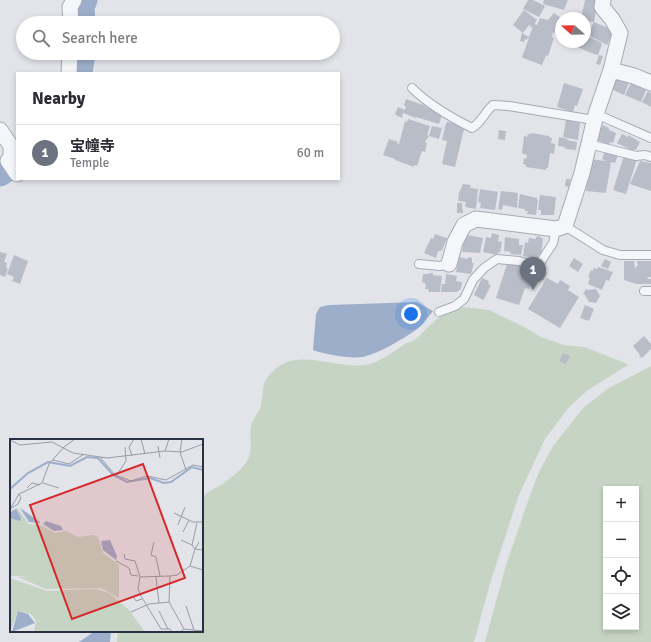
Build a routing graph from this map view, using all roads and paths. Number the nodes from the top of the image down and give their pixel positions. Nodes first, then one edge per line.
1 (74, 0) edge
2 (604, 0) edge
3 (71, 16) edge
4 (70, 60) edge
5 (611, 70) junction
6 (69, 72) edge
7 (651, 83) edge
8 (412, 88) dead end
9 (595, 117) junction
10 (0, 130) edge
11 (651, 138) edge
12 (589, 144) junction
13 (651, 157) edge
14 (9, 159) edge
15 (16, 172) edge
16 (560, 227) junction
17 (651, 254) edge
18 (419, 264) dead end
19 (449, 264) joint
20 (439, 312) dead end

1 - 3 street
2 - 5 street
4 - 6 street
5 - 7 street
5 - 9 street
8 - 9 lane
9 - 11 lane
9 - 12 street
10 - 14 street
12 - 13 lane
12 - 16 street
14 - 15 street
16 - 17 lane
16 - 19 street
16 - 20 lane
18 - 19 lane

